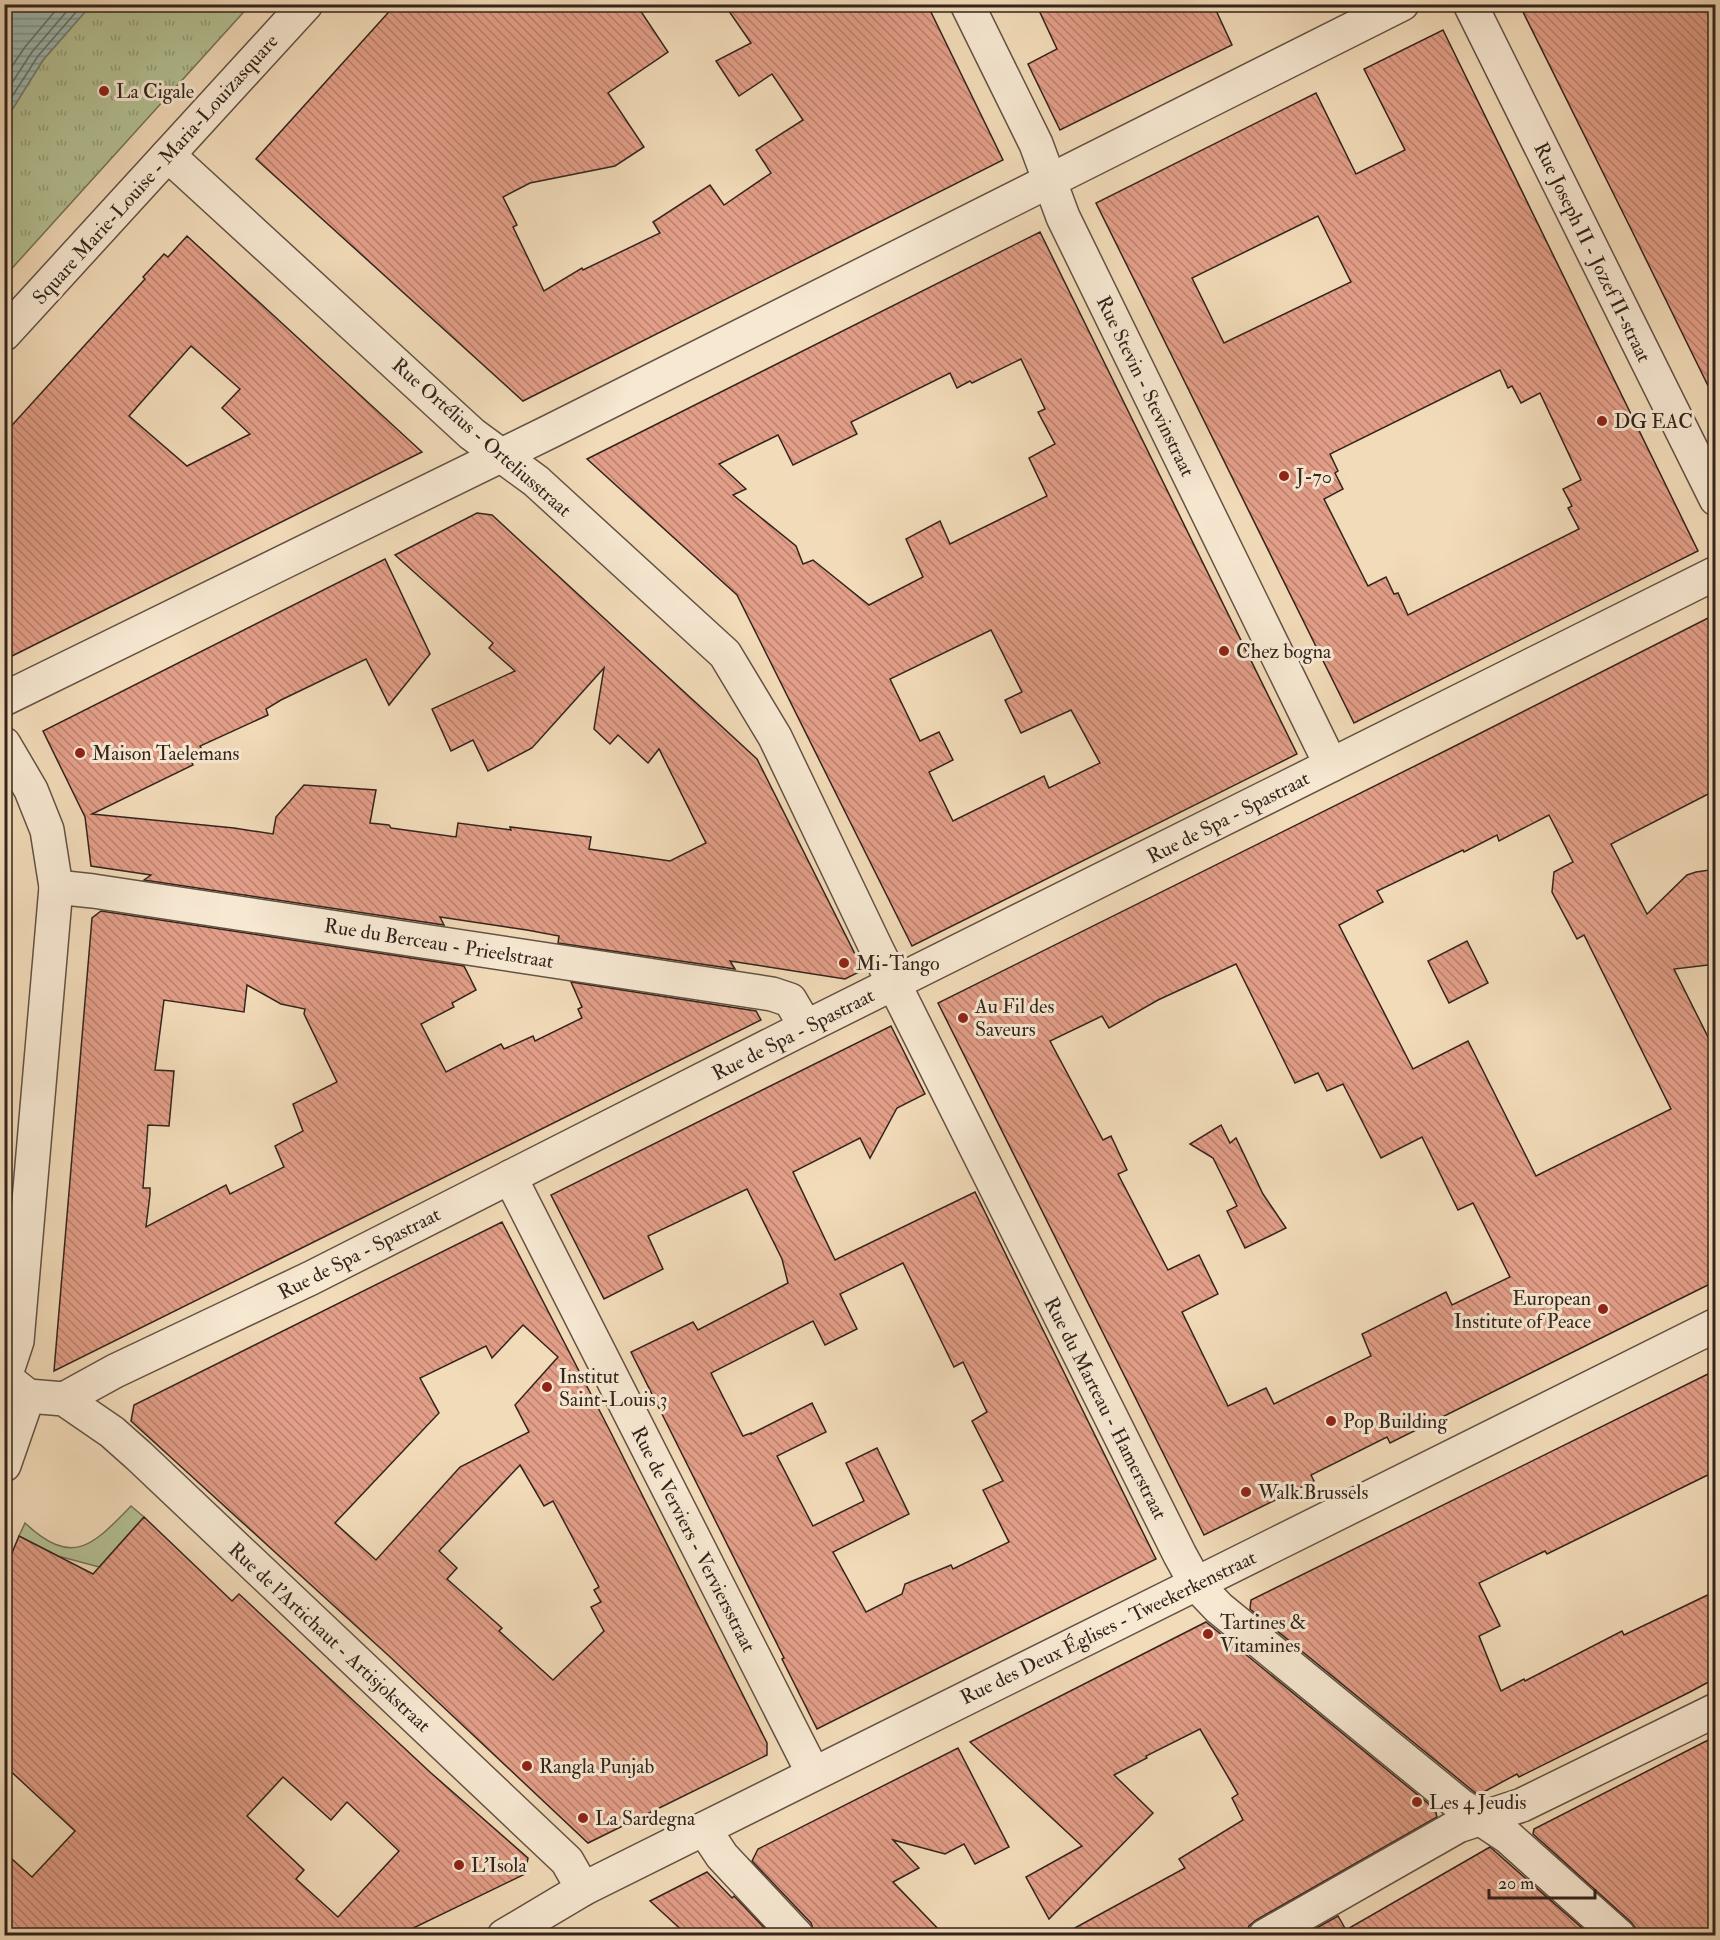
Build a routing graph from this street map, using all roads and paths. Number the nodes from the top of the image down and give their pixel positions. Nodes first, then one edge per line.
1 (306, 4) edge
2 (967, 4) edge
3 (1402, 4) edge
4 (1470, 4) edge
5 (168, 155) junction
6 (1049, 180) junction
7 (4, 334) edge
8 (501, 455) junction
9 (1716, 499) edge
10 (1716, 573) edge
11 (4, 699) edge
12 (775, 737) joint
13 (4, 744) edge
14 (1331, 765) junction
15 (56, 887) junction
16 (894, 984) junction
17 (806, 1027) junction
18 (510, 1177) junction
19 (1716, 1325) edge
20 (12, 1383) edge
21 (64, 1399) junction
22 (4, 1465) edge
23 (1196, 1584) junction
24 (1716, 1710) edge
25 (813, 1773) junction
26 (1481, 1818) junction
27 (704, 1829) junction
28 (583, 1889) junction
29 (511, 1935) edge
30 (797, 1935) edge
31 (1265, 1935) edge
32 (1619, 1935) edge

1 - 5 street, Square Marie-Louise - Maria-Louizasquare
2 - 6 street, Rue Stevin - Stevinstraat
3 - 6 street
4 - 9 street, Rue Joseph II - Jozef II-straat
5 - 7 street, Square Marie-Louise - Maria-Louizasquare
5 - 8 street, Rue Ortélius - Orteliusstraat
6 - 8 street
6 - 14 street, Rue Stevin - Stevinstraat
8 - 11 street
8 - 12 street, Rue Ortélius - Orteliusstraat
10 - 14 street, Rue de Spa - Spastraat
12 - 16 street, Rue du Marteau - Hamerstraat
13 - 15 street
14 - 16 street, Rue de Spa - Spastraat
15 - 17 street, Rue du Berceau - Prieelstraat
15 - 20 street
16 - 17 street, Rue de Spa - Spastraat
16 - 23 street, Rue du Marteau - Hamerstraat
17 - 18 street, Rue de Spa - Spastraat
18 - 21 street, Rue de Spa - Spastraat
18 - 25 street, Rue de Verviers - Verviersstraat
19 - 23 street, Rue des Deux Églises - Tweekerkenstraat
20 - 21 street
20 - 22 street
21 - 28 street, Rue de l'Artichaut - Artisjokstraat
23 - 25 street, Rue des Deux Églises - Tweekerkenstraat
23 - 26 street, Rue du Marteau - Hamerstraat
24 - 26 street
25 - 27 street, Rue des Deux Églises - Tweekerkenstraat
26 - 31 street
26 - 32 street, Rue du Marteau - Hamerstraat
27 - 28 street, Rue des Deux Églises - Tweekerkenstraat
27 - 30 street
28 - 29 street, Rue des Deux Églises - Tweekerkenstraat

